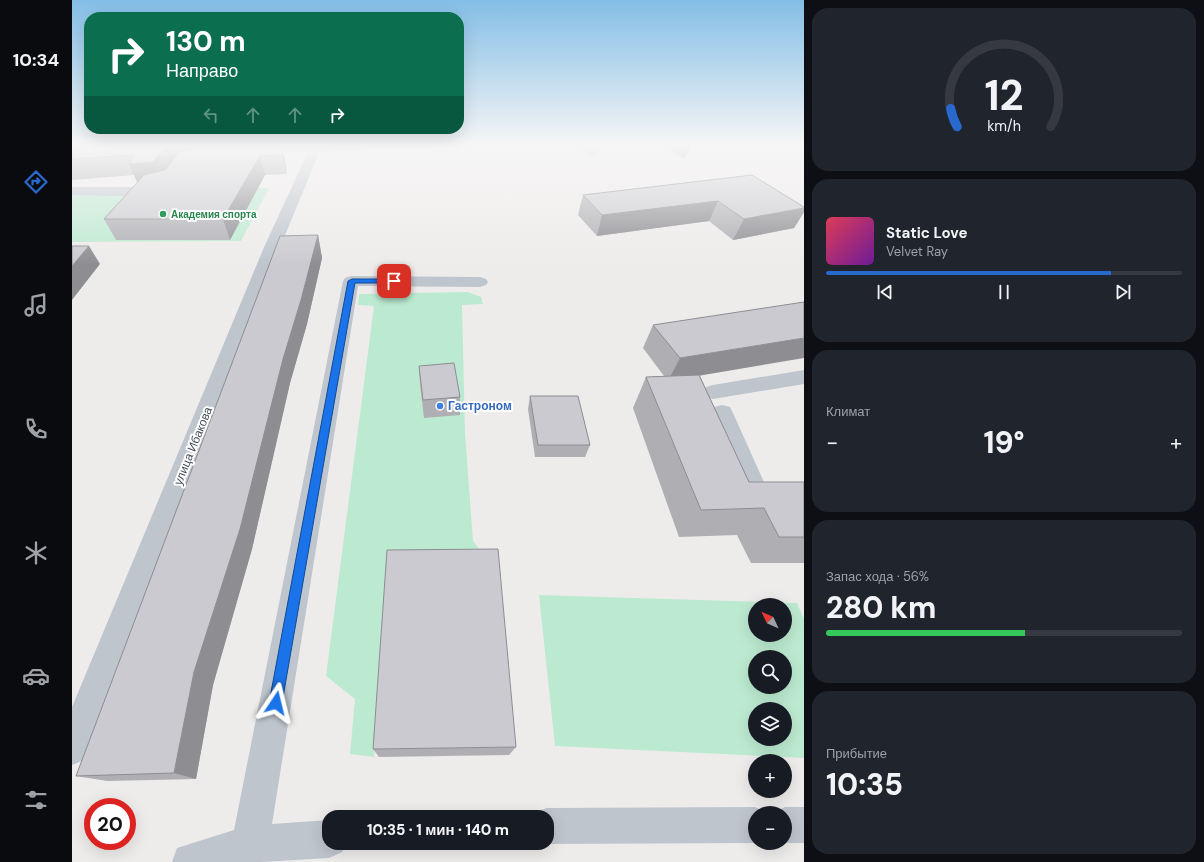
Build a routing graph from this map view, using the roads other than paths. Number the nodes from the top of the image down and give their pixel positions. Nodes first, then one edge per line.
1 (168, 185) edge
2 (299, 185) edge
3 (72, 191) edge
4 (480, 282) dead end
5 (804, 377) edge
6 (713, 392) dead end
7 (722, 413) dead end
8 (804, 499) edge
9 (72, 748) edge
10 (792, 825) edge
11 (804, 825) edge
12 (554, 826) edge
13 (748, 826) edge
14 (322, 839) edge
15 (250, 844) junction
16 (191, 862) edge

1 - 3 street
2 - 9 street, улица Ибакова
4 - 15 street
5 - 6 street
7 - 8 street
10 - 11 street
12 - 13 street
14 - 15 street
15 - 16 street

